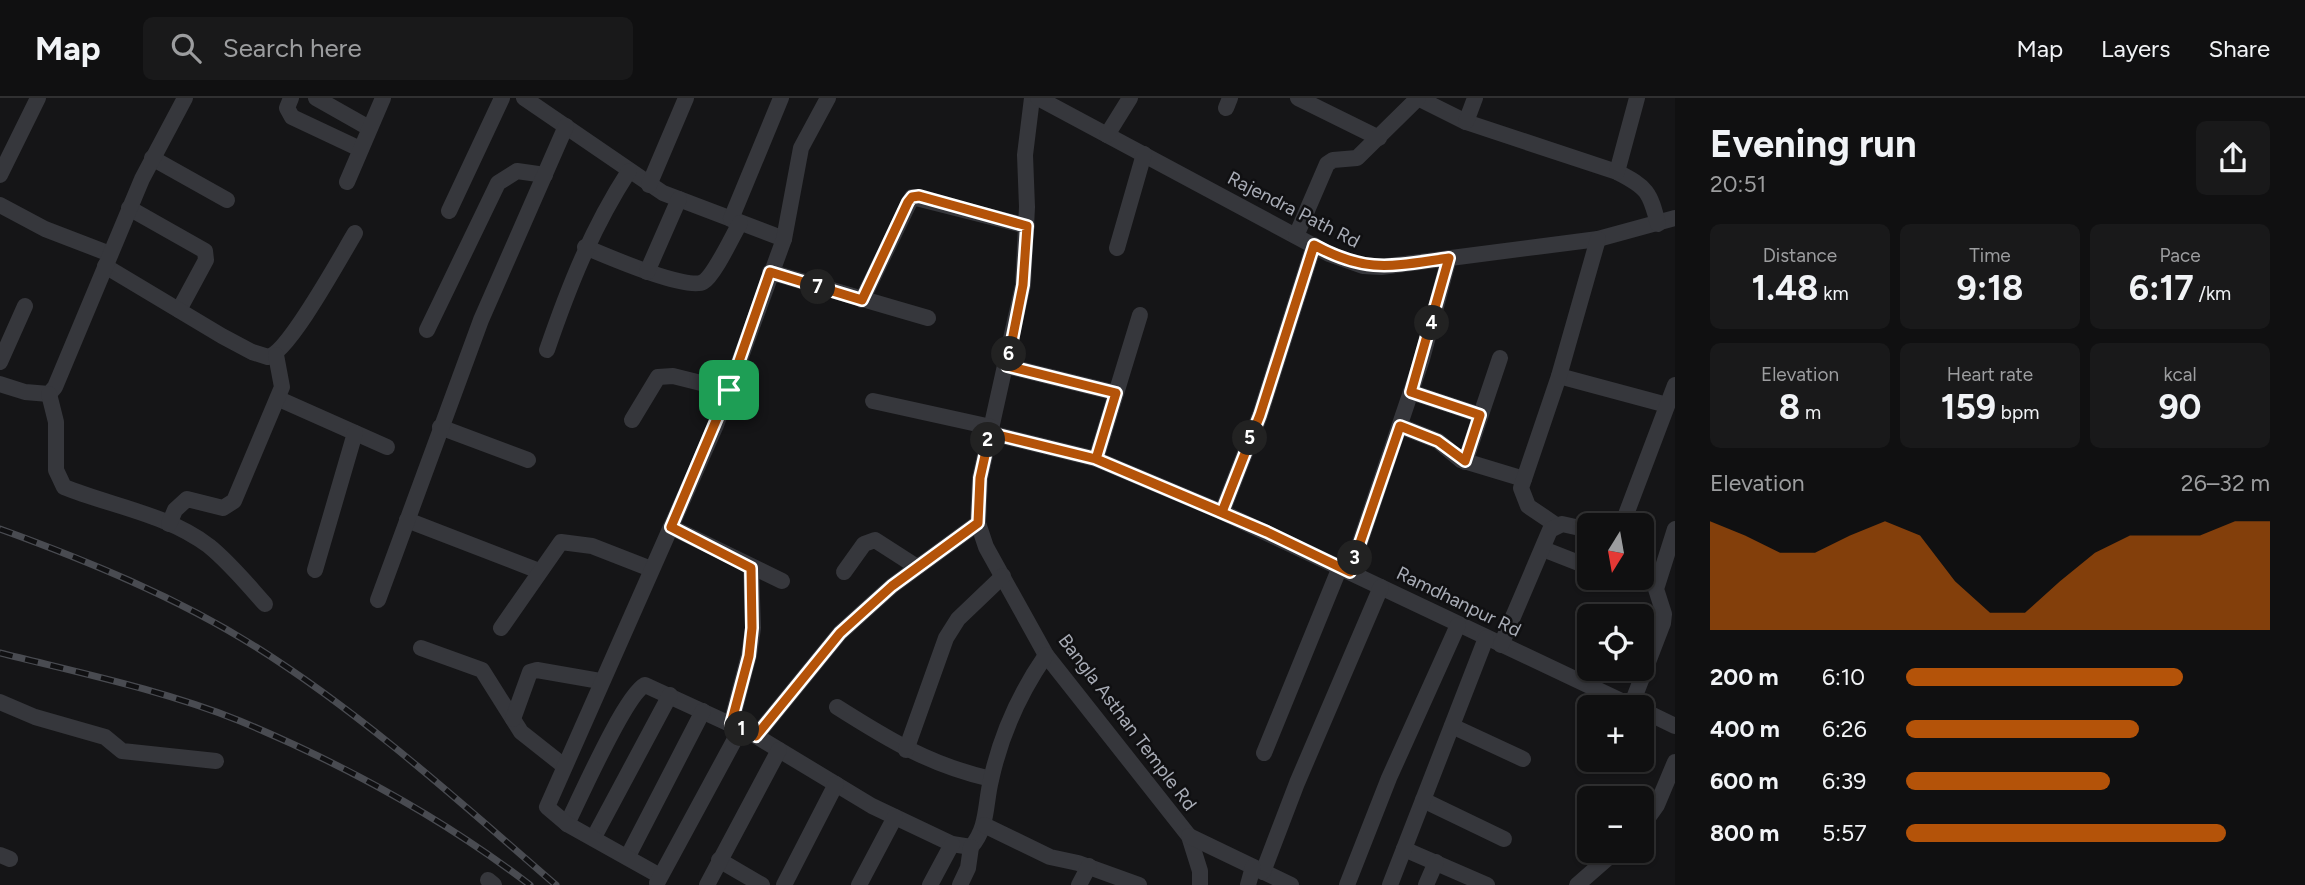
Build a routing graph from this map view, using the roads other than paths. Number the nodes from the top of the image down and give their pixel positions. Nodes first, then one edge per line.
1 (38, 98) edge
2 (185, 98) edge
3 (290, 98) edge
4 (316, 98) edge
5 (383, 98) edge
6 (502, 98) edge
7 (686, 98) edge
8 (781, 98) edge
9 (828, 98) edge
10 (1032, 98) edge
11 (1038, 98) edge
12 (1130, 98) edge
13 (1298, 98) edge
14 (1418, 98) edge
15 (1475, 98) edge
16 (1637, 98) edge
17 (531, 100) edge
18 (1465, 122) junction
19 (566, 126) junction
20 (369, 128) junction
21 (1107, 135) junction
22 (1379, 138) junction
23 (360, 149) junction
24 (1144, 155) junction
25 (152, 158) junction
26 (629, 171) junction
27 (1617, 172) junction
28 (0, 175) edge
29 (545, 175) junction
30 (347, 181) dead end
31 (649, 185) junction
32 (679, 199) junction
33 (226, 200) dead end
34 (0, 205) edge
35 (129, 208) junction
36 (449, 211) dead end
37 (1675, 218) edge
38 (736, 221) junction
39 (1658, 224) junction
40 (1027, 226) junction
41 (355, 233) dead end
42 (1296, 236) junction
43 (784, 239) junction
44 (1598, 239) junction
45 (1314, 245) junction
46 (585, 247) junction
47 (1117, 248) dead end
48 (1449, 258) junction
49 (107, 260) junction
50 (648, 272) junction
51 (770, 272) junction
52 (862, 300) junction
53 (25, 306) dead end
54 (179, 310) junction
55 (1140, 315) dead end
56 (928, 318) dead end
57 (428, 330) dead end
58 (547, 350) dead end
59 (276, 355) junction
60 (1500, 358) dead end
61 (0, 362) edge
62 (1007, 366) junction
63 (1559, 376) junction
64 (0, 384) edge
65 (1675, 385) edge
66 (729, 390) junction
67 (1411, 392) junction
68 (1116, 393) junction
69 (49, 394) junction
70 (279, 399) junction
71 (873, 401) dead end
72 (1667, 405) junction
73 (1480, 415) junction
74 (632, 420) dead end
75 (1400, 426) junction
76 (440, 427) junction
77 (990, 430) junction
78 (355, 433) junction
79 (387, 447) dead end
80 (1096, 459) junction
81 (528, 460) dead end
82 (1465, 461) junction
83 (1524, 479) junction
84 (1222, 512) junction
85 (1626, 513) edge
86 (407, 520) junction
87 (978, 523) junction
88 (169, 524) junction
89 (1556, 525) junction
90 (671, 527) junction
91 (1577, 528) edge
92 (1675, 529) edge
93 (1543, 549) junction
94 (1577, 562) edge
95 (917, 567) junction
96 (751, 568) junction
97 (651, 569) junction
98 (315, 570) dead end
99 (1345, 570) junction
100 (539, 571) junction
101 (844, 572) dead end
102 (1003, 576) junction
103 (782, 581) dead end
104 (1381, 587) junction
105 (378, 600) dead end
106 (265, 604) dead end
107 (1458, 625) junction
108 (501, 628) dead end
109 (1494, 642) junction
110 (421, 648) dead end
111 (1046, 655) junction
112 (600, 681) junction
113 (670, 695) junction
114 (1608, 695) edge
115 (1640, 695) edge
116 (0, 702) edge
117 (837, 707) dead end
118 (703, 711) junction
119 (1654, 716) edge
120 (513, 719) junction
121 (736, 726) junction
122 (1452, 726) junction
123 (1675, 726) edge
124 (756, 736) junction
125 (779, 750) junction
126 (906, 750) junction
127 (1264, 753) dead end
128 (1523, 759) dead end
129 (216, 761) dead end
130 (1675, 762) edge
131 (564, 766) junction
132 (991, 779) junction
133 (836, 784) junction
134 (1423, 800) junction
135 (1654, 809) edge
136 (895, 817) junction
137 (567, 824) junction
138 (984, 825) junction
139 (594, 836) junction
140 (1189, 836) junction
141 (1504, 839) dead end
142 (952, 844) junction
143 (971, 847) junction
144 (1404, 849) junction
145 (628, 856) junction
146 (719, 860) junction
147 (1436, 862) junction
148 (1602, 863) edge
149 (1089, 866) junction
150 (1258, 870) junction
151 (658, 881) edge
152 (707, 885) edge
153 (762, 885) edge
154 (784, 885) edge
155 (859, 885) edge
156 (930, 885) edge
157 (960, 885) edge
158 (1079, 885) edge
159 (1139, 885) edge
160 (1200, 885) edge
161 (1248, 885) edge
162 (1292, 885) edge
163 (1348, 885) edge
164 (1390, 885) edge
165 (1426, 885) edge
166 (1488, 885) edge
167 (1577, 885) edge

1 - 28 street
2 - 25 street
3 - 23 street
4 - 20 street
5 - 20 street
6 - 36 street
7 - 31 street
8 - 38 street
9 - 43 street
10 - 40 street, Bangla Asthan Temple Rd
11 - 21 street, Rajendra Path Rd
12 - 21 street
13 - 22 street
14 - 18 street
14 - 22 street
15 - 18 street
16 - 27 street
17 - 19 street
18 - 27 street
19 - 26 street
19 - 29 street
20 - 23 street
21 - 24 street, Rajendra Path Rd
22 - 42 street
23 - 30 street
24 - 42 street, Rajendra Path Rd
24 - 47 street
25 - 33 street
25 - 35 street
26 - 31 street
26 - 46 street
27 - 39 street
29 - 57 street
29 - 76 street
31 - 32 street
32 - 38 street
32 - 50 street
34 - 49 street
35 - 49 street
35 - 54 street
37 - 39 street, Rajendra Path Rd
38 - 43 street
38 - 50 street
39 - 44 street, Rajendra Path Rd
40 - 52 street
40 - 62 street, Bangla Asthan Temple Rd
41 - 59 street
42 - 45 street, Rajendra Path Rd
43 - 51 street
44 - 48 street, Rajendra Path Rd
44 - 63 street
45 - 48 street, Rajendra Path Rd
45 - 84 street
46 - 50 street
46 - 58 street
48 - 67 street
49 - 54 street
49 - 69 street
51 - 52 street
51 - 66 street
52 - 56 street
53 - 61 street
54 - 59 street
55 - 68 street
59 - 70 street
60 - 73 street
62 - 68 street
62 - 77 street, Bangla Asthan Temple Rd
63 - 72 street
63 - 83 street
64 - 69 street
65 - 72 street
66 - 74 street
66 - 90 street
67 - 73 street
67 - 75 street
68 - 80 street
69 - 88 street
70 - 78 street
70 - 88 street
71 - 77 street, Ramdhanpur Rd
72 - 85 street
73 - 82 street
75 - 82 street
75 - 99 street
76 - 81 street
76 - 86 street
77 - 80 street, Ramdhanpur Rd
77 - 87 street, Bangla Asthan Temple Rd
78 - 79 street
78 - 98 street
80 - 84 street, Ramdhanpur Rd
82 - 83 street
83 - 89 street
84 - 99 street, Ramdhanpur Rd
86 - 100 street
86 - 105 street
87 - 95 street
87 - 102 street, Bangla Asthan Temple Rd
88 - 106 street
89 - 91 street
89 - 93 street
90 - 96 street
90 - 97 street
92 - 115 street
93 - 94 street
93 - 109 street
95 - 101 street
95 - 124 street
96 - 103 street
96 - 121 street
97 - 100 street
97 - 112 street
99 - 104 street, Ramdhanpur Rd
99 - 127 street
100 - 108 street
102 - 111 street, Bangla Asthan Temple Rd
102 - 126 street
104 - 107 street, Ramdhanpur Rd
104 - 150 street
107 - 109 street, Ramdhanpur Rd
107 - 163 street
109 - 114 street, Ramdhanpur Rd
109 - 122 street
110 - 120 street
111 - 132 street
111 - 140 street, Bangla Asthan Temple Rd
112 - 120 street
112 - 131 street
113 - 118 street
113 - 137 street
113 - 139 street
116 - 129 street
117 - 126 street
118 - 121 street
118 - 145 street
119 - 123 street, Ramdhanpur Rd
120 - 131 street
121 - 124 street
121 - 151 street
122 - 128 street
122 - 134 street
124 - 125 street
125 - 133 street
125 - 146 street
126 - 132 street
130 - 135 street
131 - 137 street
132 - 138 street
133 - 136 street
133 - 154 street
134 - 141 street
134 - 144 street
136 - 142 street
136 - 155 street
137 - 139 street
138 - 143 street
138 - 149 street
139 - 145 street
140 - 150 street
140 - 160 street, Bangla Asthan Temple Rd
142 - 143 street
142 - 156 street
143 - 157 street
144 - 147 street
144 - 164 street
145 - 151 street
146 - 152 street
146 - 153 street
147 - 165 street
147 - 166 street
148 - 167 street
149 - 158 street
149 - 159 street
150 - 161 street
150 - 162 street

